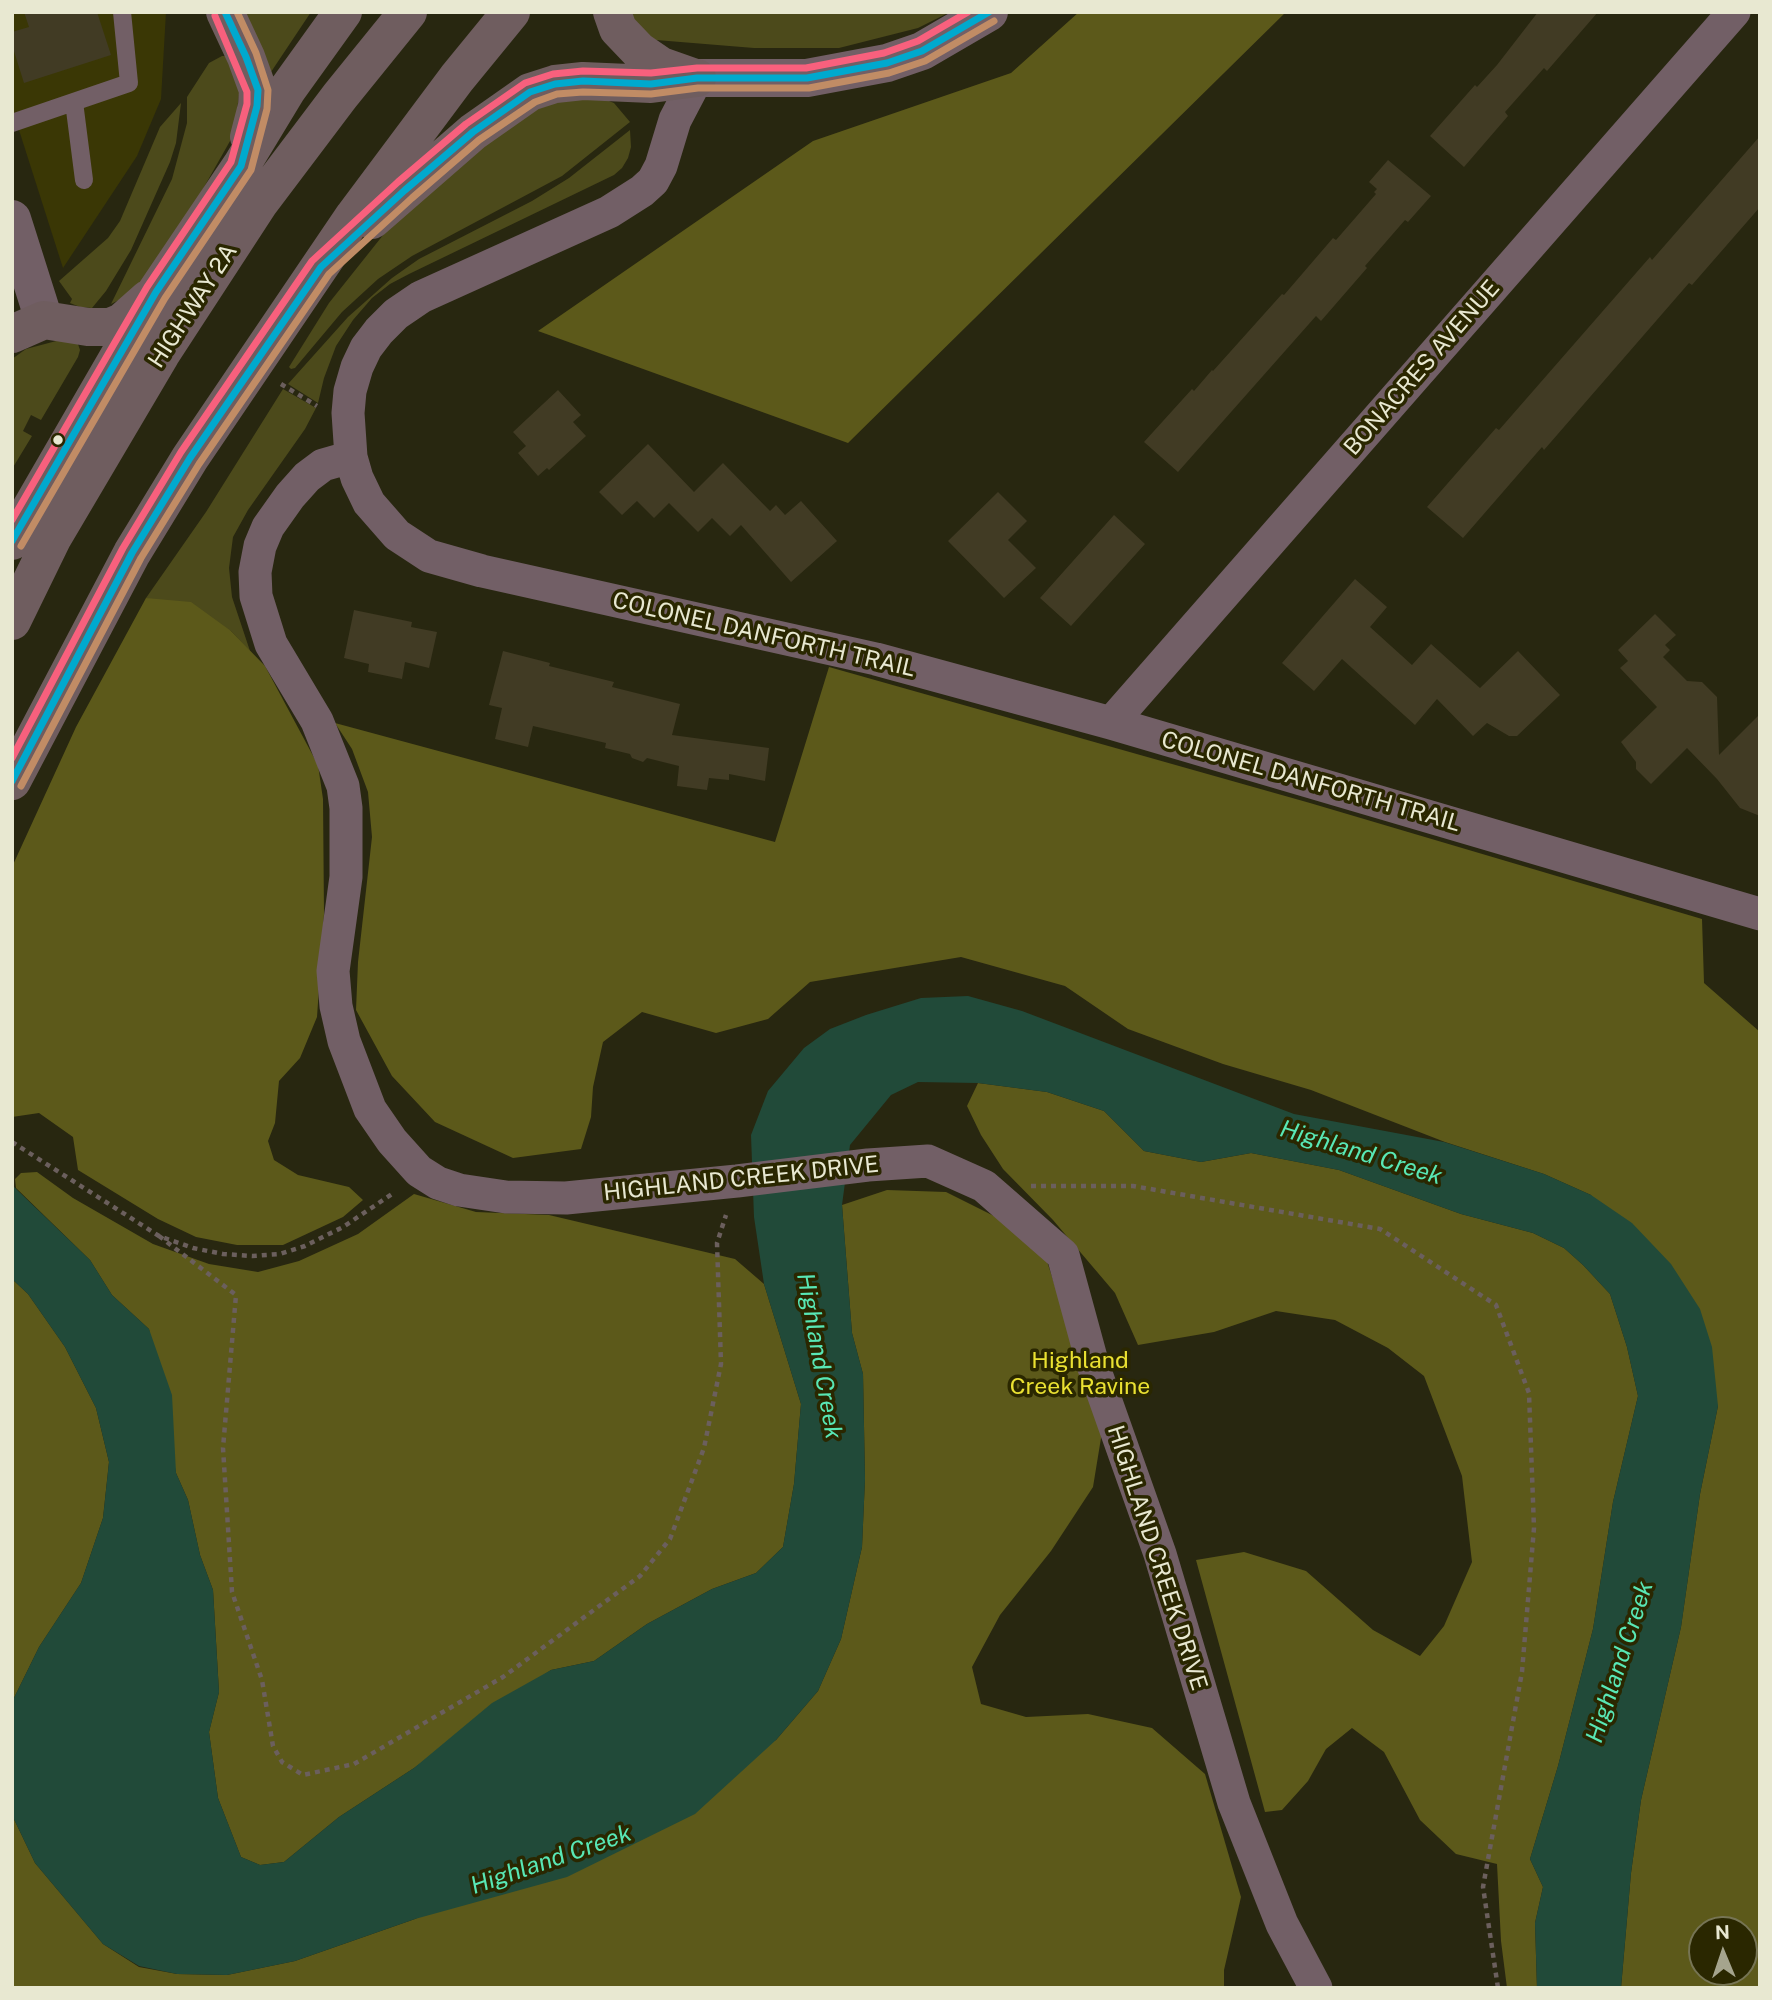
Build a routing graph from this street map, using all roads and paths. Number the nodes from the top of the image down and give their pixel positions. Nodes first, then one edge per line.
1 (122, 12) edge
2 (225, 12) edge
3 (343, 12) edge
4 (408, 12) edge
5 (511, 12) edge
6 (612, 12) edge
7 (989, 12) edge
8 (1734, 12) edge
9 (697, 78) junction
10 (74, 102) junction
11 (12, 123) edge
12 (241, 166) junction
13 (84, 180) dead end
14 (12, 219) edge
15 (321, 267) junction
16 (156, 292) junction
17 (28, 327) edge
18 (281, 384) dead end
19 (348, 413) junction
20 (351, 457) junction
21 (12, 541) edge
22 (12, 621) edge
23 (1111, 723) junction
24 (12, 781) edge
25 (1760, 914) edge
26 (12, 1142) edge
27 (419, 1171) junction
28 (737, 1181) junction
29 (984, 1186) junction
30 (159, 1236) junction
31 (1316, 1988) edge
32 (1497, 1988) edge

1 - 10 lane
2 - 12 main road
3 - 12 main road
4 - 22 main road, HIGHWAY 2A
5 - 15 main road
6 - 9 main road
7 - 9 street
8 - 23 street, BONACRES AVENUE
9 - 15 main road
9 - 19 street, COLONEL DANFORTH TRAIL
10 - 11 lane
10 - 13 lane
12 - 16 main road
14 - 17 street
15 - 24 main road
16 - 17 main road
16 - 21 main road
18 - 19 path
19 - 20 street, COLONEL DANFORTH TRAIL
20 - 23 street, COLONEL DANFORTH TRAIL
20 - 27 street, HIGHLAND CREEK DRIVE
23 - 25 street, COLONEL DANFORTH TRAIL
26 - 30 path
27 - 28 street, HIGHLAND CREEK DRIVE
27 - 30 path
28 - 29 street, HIGHLAND CREEK DRIVE
28 - 30 path
29 - 31 street, HIGHLAND CREEK DRIVE
29 - 32 path

